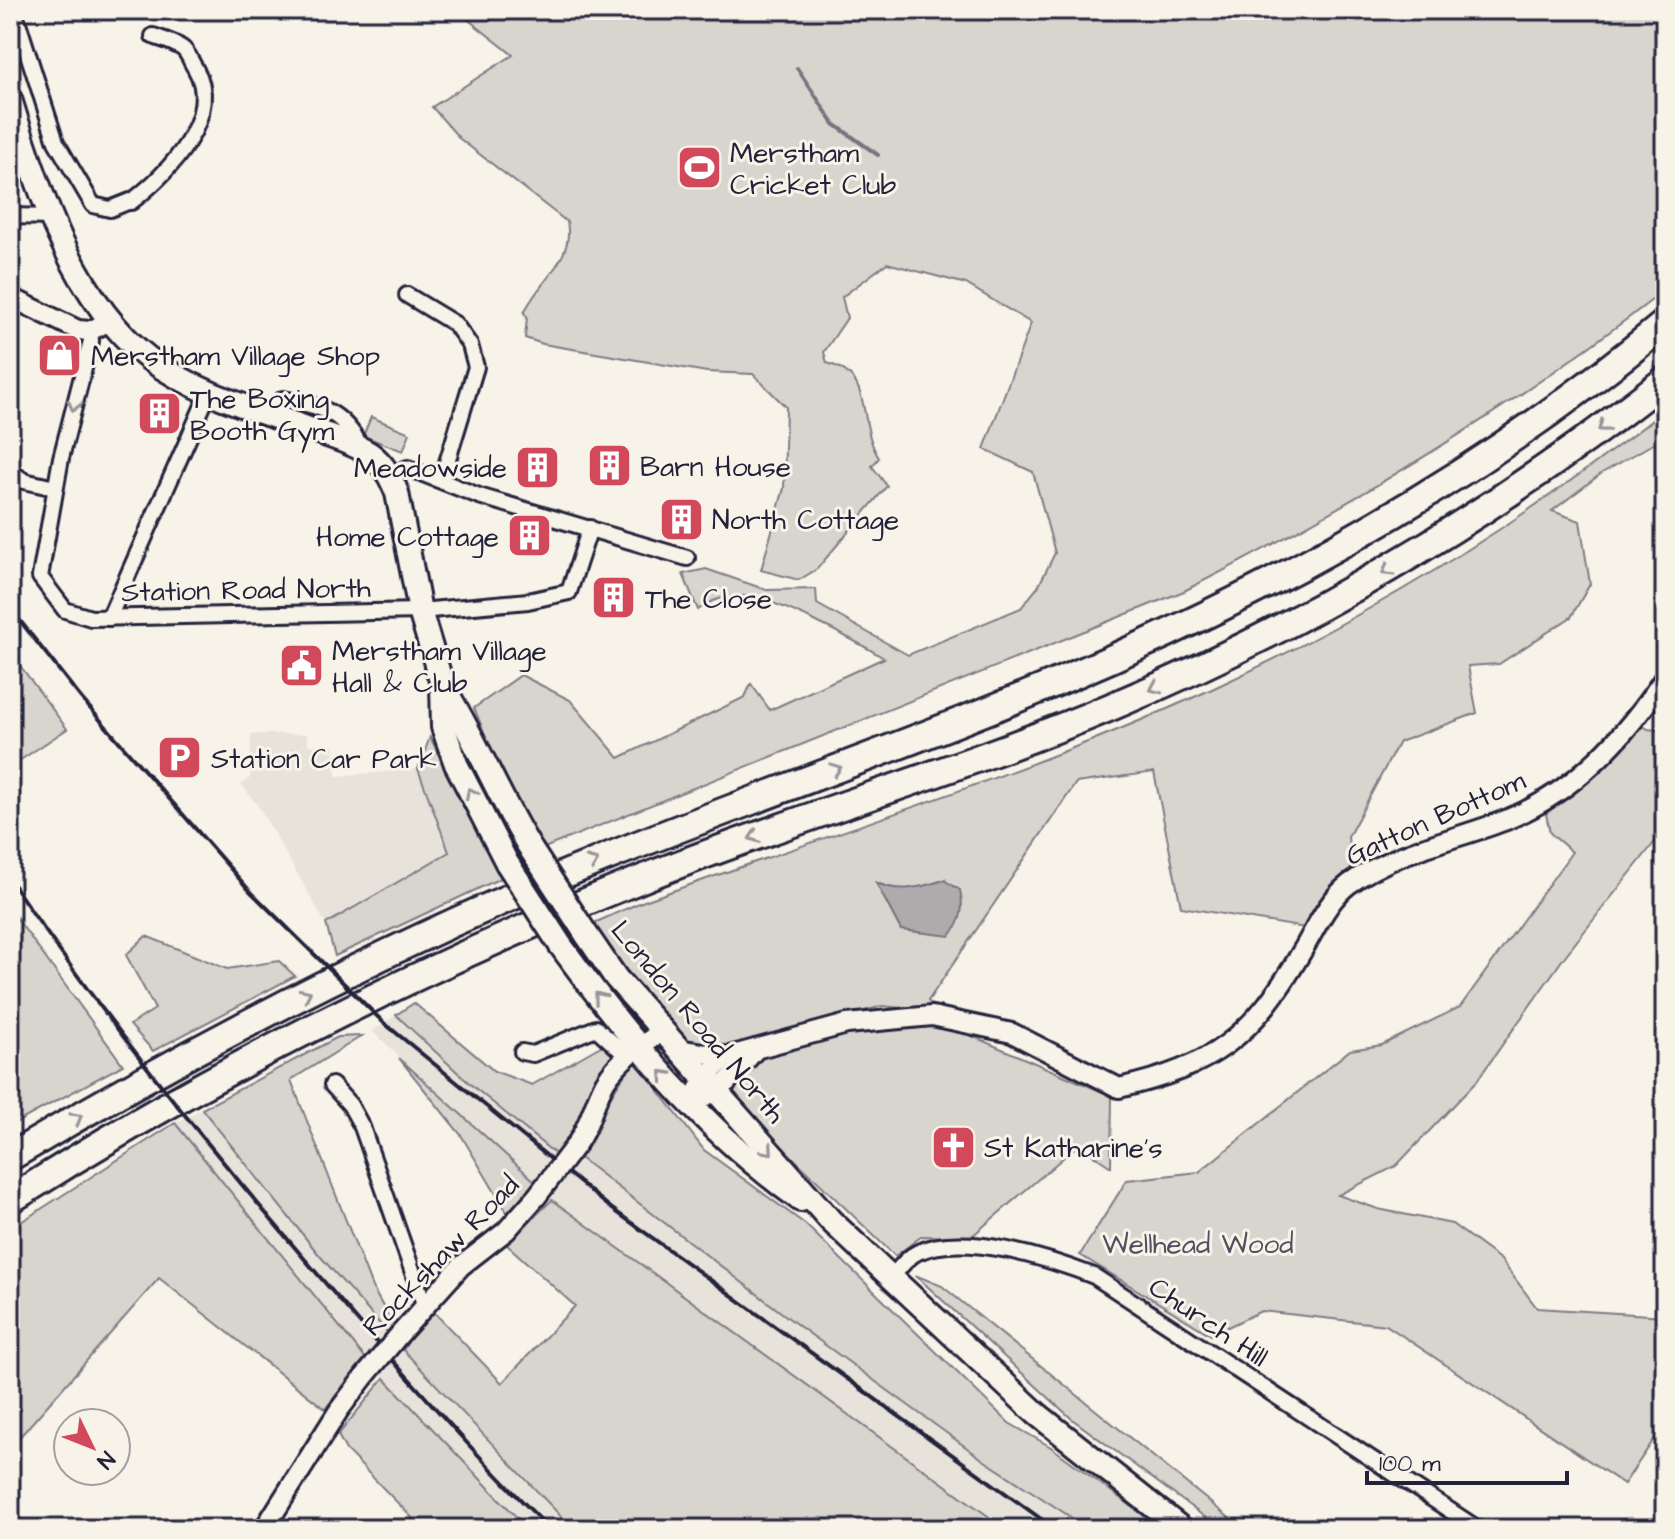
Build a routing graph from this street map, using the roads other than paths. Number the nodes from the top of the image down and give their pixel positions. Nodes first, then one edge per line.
1 (14, 10) edge
2 (153, 36) dead end
3 (10, 99) edge
4 (10, 216) edge
5 (52, 217) junction
6 (407, 295) dead end
7 (10, 297) edge
8 (111, 320) junction
9 (1665, 323) edge
10 (90, 331) junction
11 (1665, 380) edge
12 (209, 392) junction
13 (10, 471) edge
14 (390, 476) junction
15 (442, 479) junction
16 (55, 488) junction
17 (590, 528) junction
18 (687, 558) dead end
19 (420, 611) junction
20 (109, 618) junction
21 (1665, 677) edge
22 (442, 684) junction
23 (663, 1031) junction
24 (679, 1049) junction
25 (756, 1049) junction
26 (633, 1051) junction
27 (522, 1052) dead end
28 (726, 1057) junction
29 (711, 1084) junction
30 (332, 1085) dead end
31 (690, 1103) junction
32 (10, 1157) edge
33 (10, 1200) edge
34 (831, 1221) junction
35 (891, 1278) junction
36 (424, 1304) junction
37 (264, 1529) edge
38 (1182, 1529) edge
39 (1478, 1529) edge

1 - 2 street
3 - 5 main road
4 - 5 street
5 - 8 main road
6 - 15 street
7 - 10 street
8 - 10 street
8 - 12 main road
32 -> 9 highway
10 -> 16 street
11 -> 33 highway
12 - 14 main road
12 - 20 street
13 - 16 street
14 - 15 street
14 - 19 main road, London Road North
15 - 17 street
16 - 20 street, Station Road North
17 - 18 street
17 - 19 street, Station Road North
19 - 20 street, Station Road North
19 - 22 main road, London Road North
21 - 25 street, Gatton Bottom
22 - 23 main road, London Road North, bridge
26 -> 22 main road, London Road North, bridge
23 - 24 main road, London Road North
23 - 26 street, Rockshaw Road
24 - 28 street
24 - 29 main road, London Road North
25 - 28 street, Gatton Bottom
25 - 29 street
26 - 27 street
31 -> 26 main road, London Road North
26 - 36 street, Rockshaw Road, bridge
28 - 29 street
29 - 31 street
29 -> 34 main road, London Road North
30 - 36 street
31 - 34 main road, London Road North
34 - 35 main road, London Road North
35 - 38 main road, London Road North
35 - 39 street, Church Hill
36 - 37 street, Rockshaw Road, bridge

